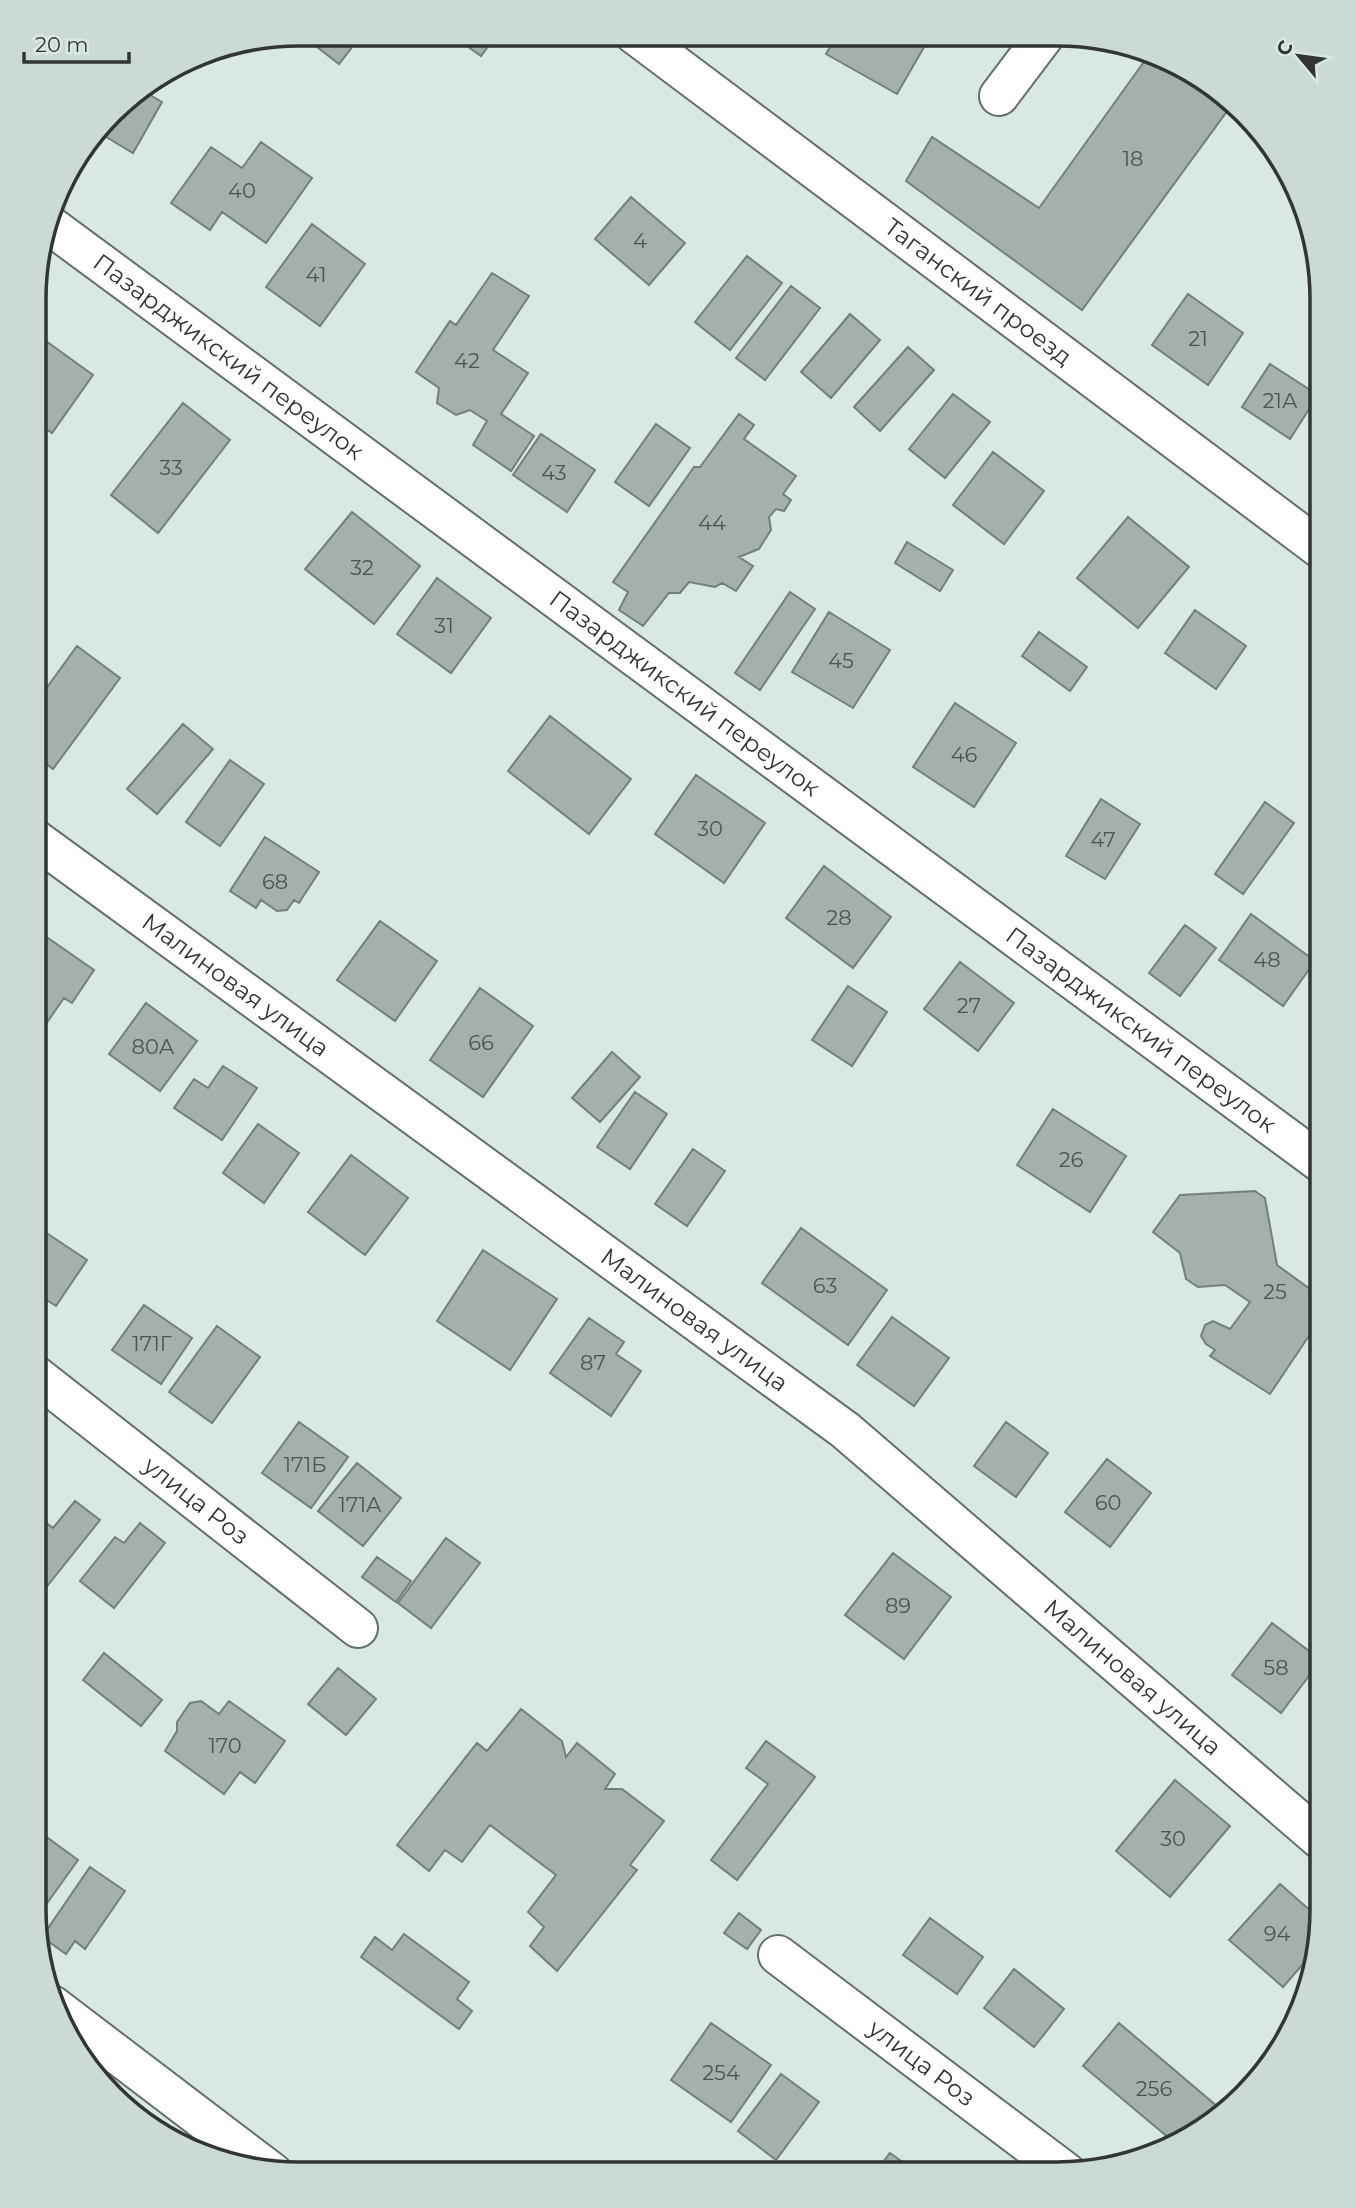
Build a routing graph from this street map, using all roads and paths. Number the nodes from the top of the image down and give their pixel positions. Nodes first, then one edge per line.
1 (650, 46) edge
2 (1037, 46) edge
3 (999, 96) dead end
4 (55, 229) edge
5 (1310, 541) edge
6 (46, 847) edge
7 (1310, 1155) edge
8 (46, 1383) edge
9 (358, 1628) dead end
10 (1310, 1831) edge
11 (778, 1955) dead end
12 (70, 2018) edge
13 (255, 2159) edge
14 (1052, 2162) edge

1 - 5 street, Таганский проезд
2 - 3 street
4 - 7 street, Пазарджикский переулок
6 - 10 street, Малиновая улица
8 - 9 street, улица Роз
11 - 14 street, улица Роз
12 - 13 street

